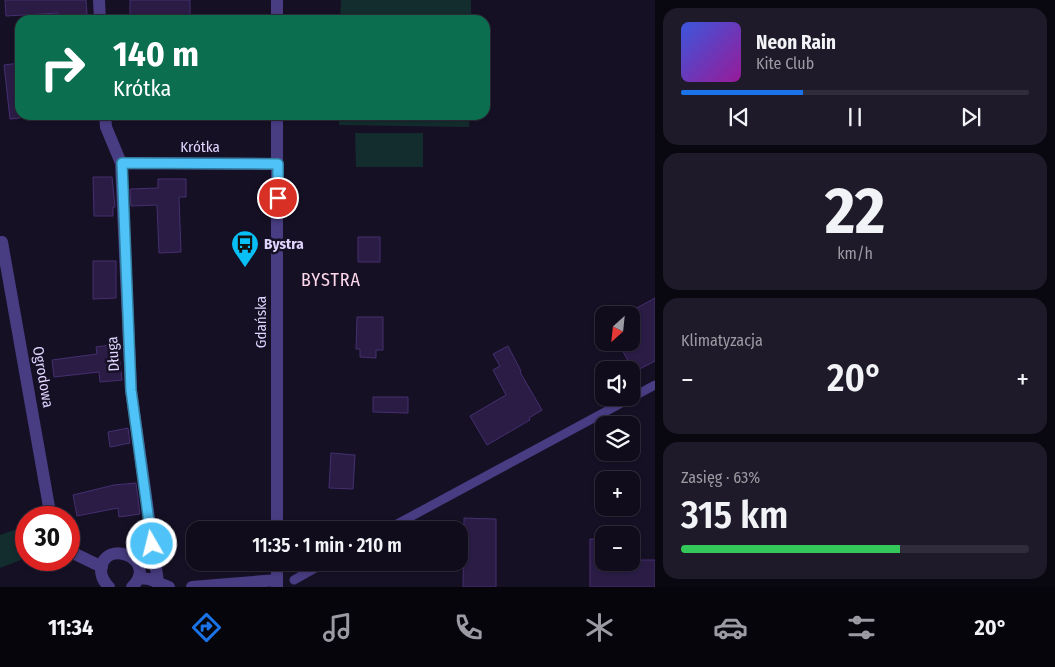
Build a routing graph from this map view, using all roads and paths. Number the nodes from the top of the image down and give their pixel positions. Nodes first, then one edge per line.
1 (99, 0) edge
2 (277, 0) edge
3 (100, 15) edge
4 (277, 15) edge
5 (105, 120) edge
6 (278, 120) edge
7 (122, 163) junction
8 (278, 164) junction
9 (2, 242) dead end
10 (655, 385) edge
11 (49, 506) edge
12 (277, 521) edge
13 (403, 521) edge
14 (80, 556) edge
15 (102, 567) junction
16 (277, 571) edge
17 (310, 571) edge
18 (294, 580) dead end
19 (135, 582) edge
20 (163, 584) edge
21 (277, 584) edge
22 (109, 587) edge
23 (192, 587) edge

1 - 3 street
2 - 4 street
5 - 7 street, Długa
6 - 8 street, Gdańska
7 - 8 street, Krótka
7 - 20 street, Długa
8 - 12 street, Gdańska
9 - 11 street, Ogrodowa
10 - 13 lane
14 - 15 street
15 - 19 street
15 - 22 street
16 - 21 street
17 - 18 lane
19 - 20 street
21 - 23 street

